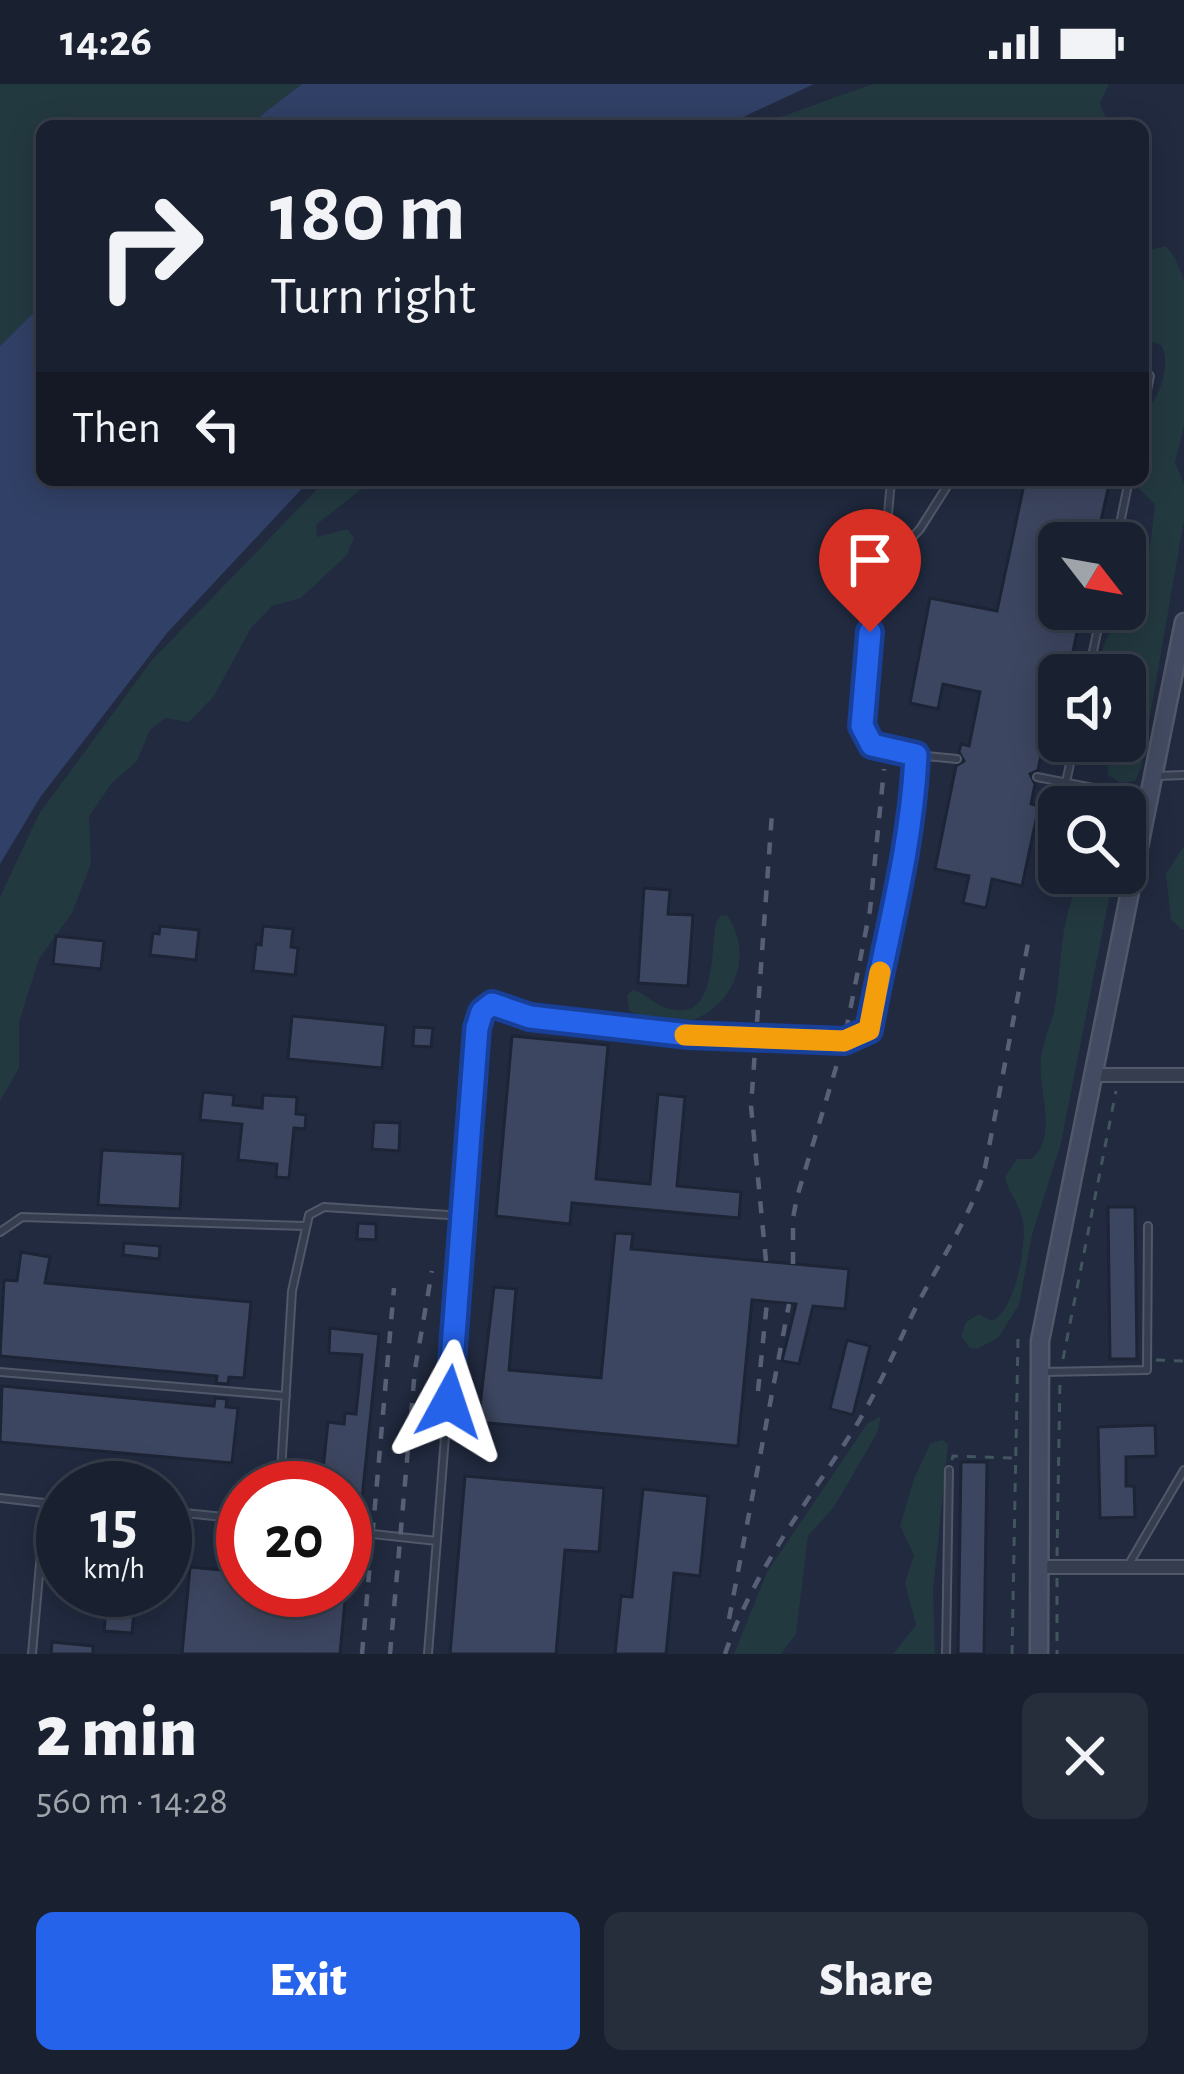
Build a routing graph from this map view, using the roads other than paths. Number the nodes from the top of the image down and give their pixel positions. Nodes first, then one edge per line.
1 (890, 486) edge
2 (947, 486) edge
3 (1128, 486) edge
4 (1120, 522) edge
5 (875, 578) junction
6 (1184, 622) edge
7 (916, 755) junction
8 (957, 759) dead end
9 (1070, 762) edge
10 (1184, 775) edge
11 (1152, 776) junction
12 (1037, 777) dead end
13 (1066, 782) junction
14 (1148, 799) junction
15 (1091, 1075) junction
16 (1184, 1075) edge
17 (464, 1216) junction
18 (305, 1226) junction
19 (1148, 1226) dead end
20 (0, 1232) edge
21 (0, 1372) edge
22 (1040, 1372) junction
23 (286, 1396) junction
24 (282, 1461) edge
25 (949, 1470) road end
26 (1184, 1470) edge
27 (0, 1498) edge
28 (36, 1502) edge
29 (372, 1534) edge
30 (437, 1541) junction
31 (1038, 1567) junction
32 (1127, 1567) junction
33 (1184, 1568) edge
34 (36, 1608) edge
35 (32, 1654) edge
36 (428, 1654) edge
37 (946, 1654) edge
38 (1036, 1654) edge

1 - 5 lane
2 - 5 lane
3 - 4 lane
5 - 7 lane
6 - 11 main road
7 - 8 lane
7 - 17 lane
9 - 13 lane
10 - 11 lane
11 - 14 main road
12 - 13 lane
13 - 14 lane
14 - 15 main road
15 - 16 street
15 - 22 main road
17 - 18 lane
17 - 30 lane
18 - 20 lane
18 - 23 lane
19 - 22 lane
21 - 23 lane
22 - 31 main road
23 - 24 lane
25 - 37 lane
26 - 32 lane
27 - 28 lane
29 - 30 lane
30 - 36 lane
31 - 32 street
31 - 38 main road
32 - 33 street
34 - 35 lane

